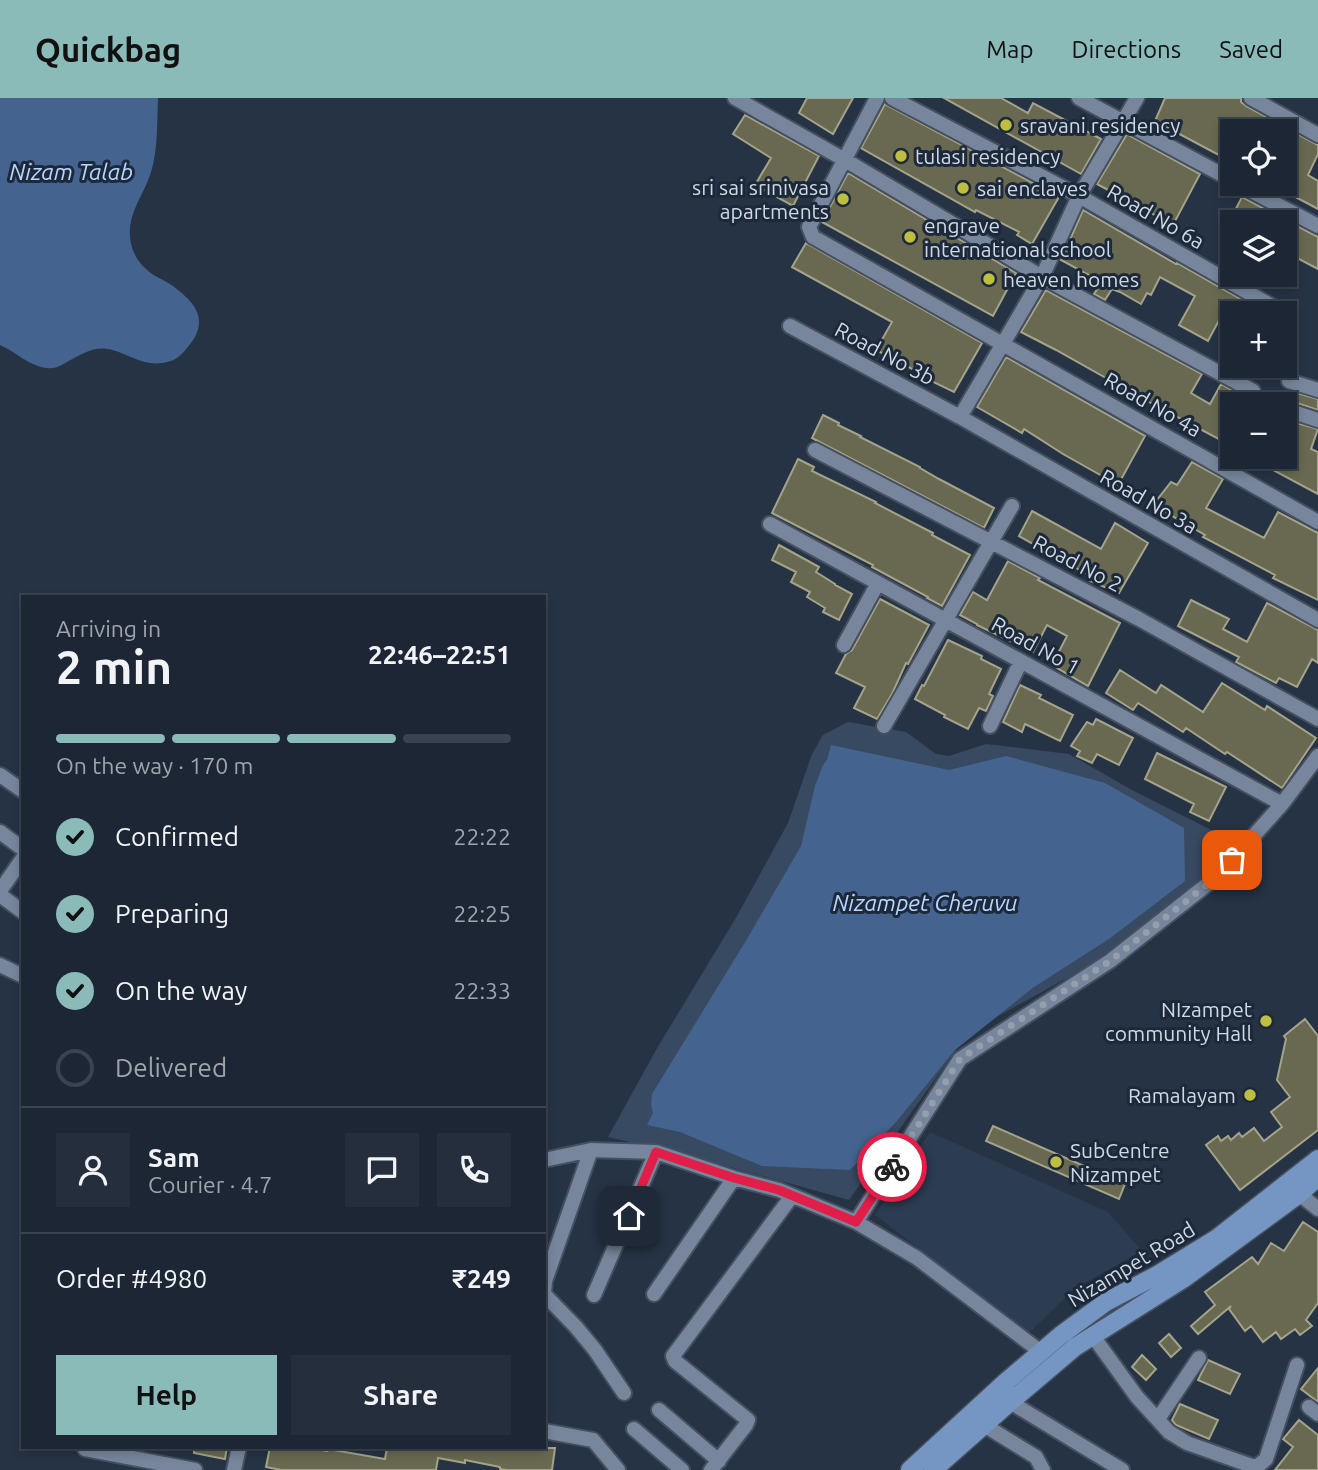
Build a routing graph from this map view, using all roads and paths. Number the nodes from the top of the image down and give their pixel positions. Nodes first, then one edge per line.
1 (734, 98) edge
2 (877, 98) edge
3 (892, 98) edge
4 (1079, 98) edge
5 (1137, 98) edge
6 (1251, 98) edge
7 (1123, 122) junction
8 (1318, 135) edge
9 (845, 160) junction
10 (1220, 174) edge
11 (1079, 196) junction
12 (1261, 196) edge
13 (1318, 226) edge
14 (1042, 277) junction
15 (1263, 301) edge
16 (790, 326) dead end
17 (1004, 344) junction
18 (1289, 381) dead end
19 (1318, 390) edge
20 (1253, 391) dead end
21 (1297, 413) edge
22 (960, 417) junction
23 (1318, 420) edge
24 (815, 450) dead end
25 (1012, 506) dead end
26 (1318, 522) edge
27 (769, 524) dead end
28 (992, 542) junction
29 (878, 583) junction
30 (946, 620) junction
31 (1318, 621) edge
32 (844, 645) dead end
33 (1021, 661) junction
34 (1318, 719) edge
35 (884, 726) dead end
36 (990, 726) dead end
37 (1318, 756) edge
38 (0, 775) edge
39 (21, 790) edge
40 (1282, 803) junction
41 (0, 832) edge
42 (21, 848) edge
43 (21, 861) edge
44 (0, 893) edge
45 (21, 910) edge
46 (0, 965) edge
47 (21, 975) edge
48 (591, 1150) junction
49 (656, 1152) junction
50 (1318, 1159) edge
51 (546, 1160) edge
52 (1318, 1177) edge
53 (734, 1178) junction
54 (1300, 1194) junction
55 (792, 1196) junction
56 (1318, 1209) edge
57 (856, 1222) junction
58 (546, 1278) edge
59 (1124, 1293) junction
60 (654, 1294) dead end
61 (594, 1295) dead end
62 (546, 1296) edge
63 (1133, 1310) junction
64 (1093, 1336) junction
65 (1041, 1352) junction
66 (1199, 1358) dead end
67 (1297, 1365) dead end
68 (624, 1393) dead end
69 (1010, 1402) junction
70 (659, 1410) dead end
71 (1158, 1419) junction
72 (984, 1425) junction
73 (634, 1429) dead end
74 (546, 1431) edge
75 (85, 1449) edge
76 (239, 1449) edge
77 (142, 1465) edge
78 (715, 1465) edge
79 (195, 1470) edge
80 (234, 1470) edge
81 (618, 1470) edge
82 (682, 1470) edge
83 (910, 1470) edge
84 (933, 1470) edge
85 (1043, 1470) edge
86 (1122, 1470) edge

1 - 9 street
2 - 9 street
3 - 11 street, Road No 6a
4 - 7 street
5 - 7 street
6 - 8 street
7 - 10 street
7 - 11 street
9 - 14 street
9 - 17 street, Road No 4a
11 - 14 street
11 - 15 street, Road No 6a
12 - 13 street
14 - 17 street
14 - 20 street
16 - 22 street, Road No 3b
17 - 22 street
17 - 26 street, Road No 4a
18 - 19 street
21 - 23 street
22 - 31 street, Road No 3a
24 - 28 street, Road No 2
25 - 28 street
27 - 29 street, Road No 1
28 - 30 street
28 - 34 street, Road No 2
29 - 30 street, Road No 1
29 - 32 street
30 - 33 street, Road No 1
30 - 35 street
33 - 36 street
33 - 40 street, Road No 1
37 - 40 street
38 - 39 street
40 - 57 street
41 - 42 street
43 - 44 street
44 - 45 street
46 - 47 street
48 - 49 street
48 - 51 street
48 - 58 street
49 - 53 street
49 - 61 street
50 - 59 main road, Nizampet Road
52 - 54 main road, Nizampet Road
53 - 55 street
53 - 60 street
54 - 56 street
54 - 63 main road, Nizampet Road
55 - 57 street
55 - 78 street
57 - 65 street
59 - 63 main road
59 - 65 main road, Nizampet Road
62 - 68 street
63 - 64 main road, Nizampet Road
64 - 69 main road, Nizampet Road
64 - 71 street
65 - 83 main road, Nizampet Road
66 - 71 street
67 - 71 street
69 - 72 main road, Nizampet Road
69 - 86 street
70 - 78 street
72 - 84 main road, Nizampet Road
72 - 85 street
73 - 82 street
74 - 81 street
75 - 77 street
76 - 80 street
77 - 79 street

